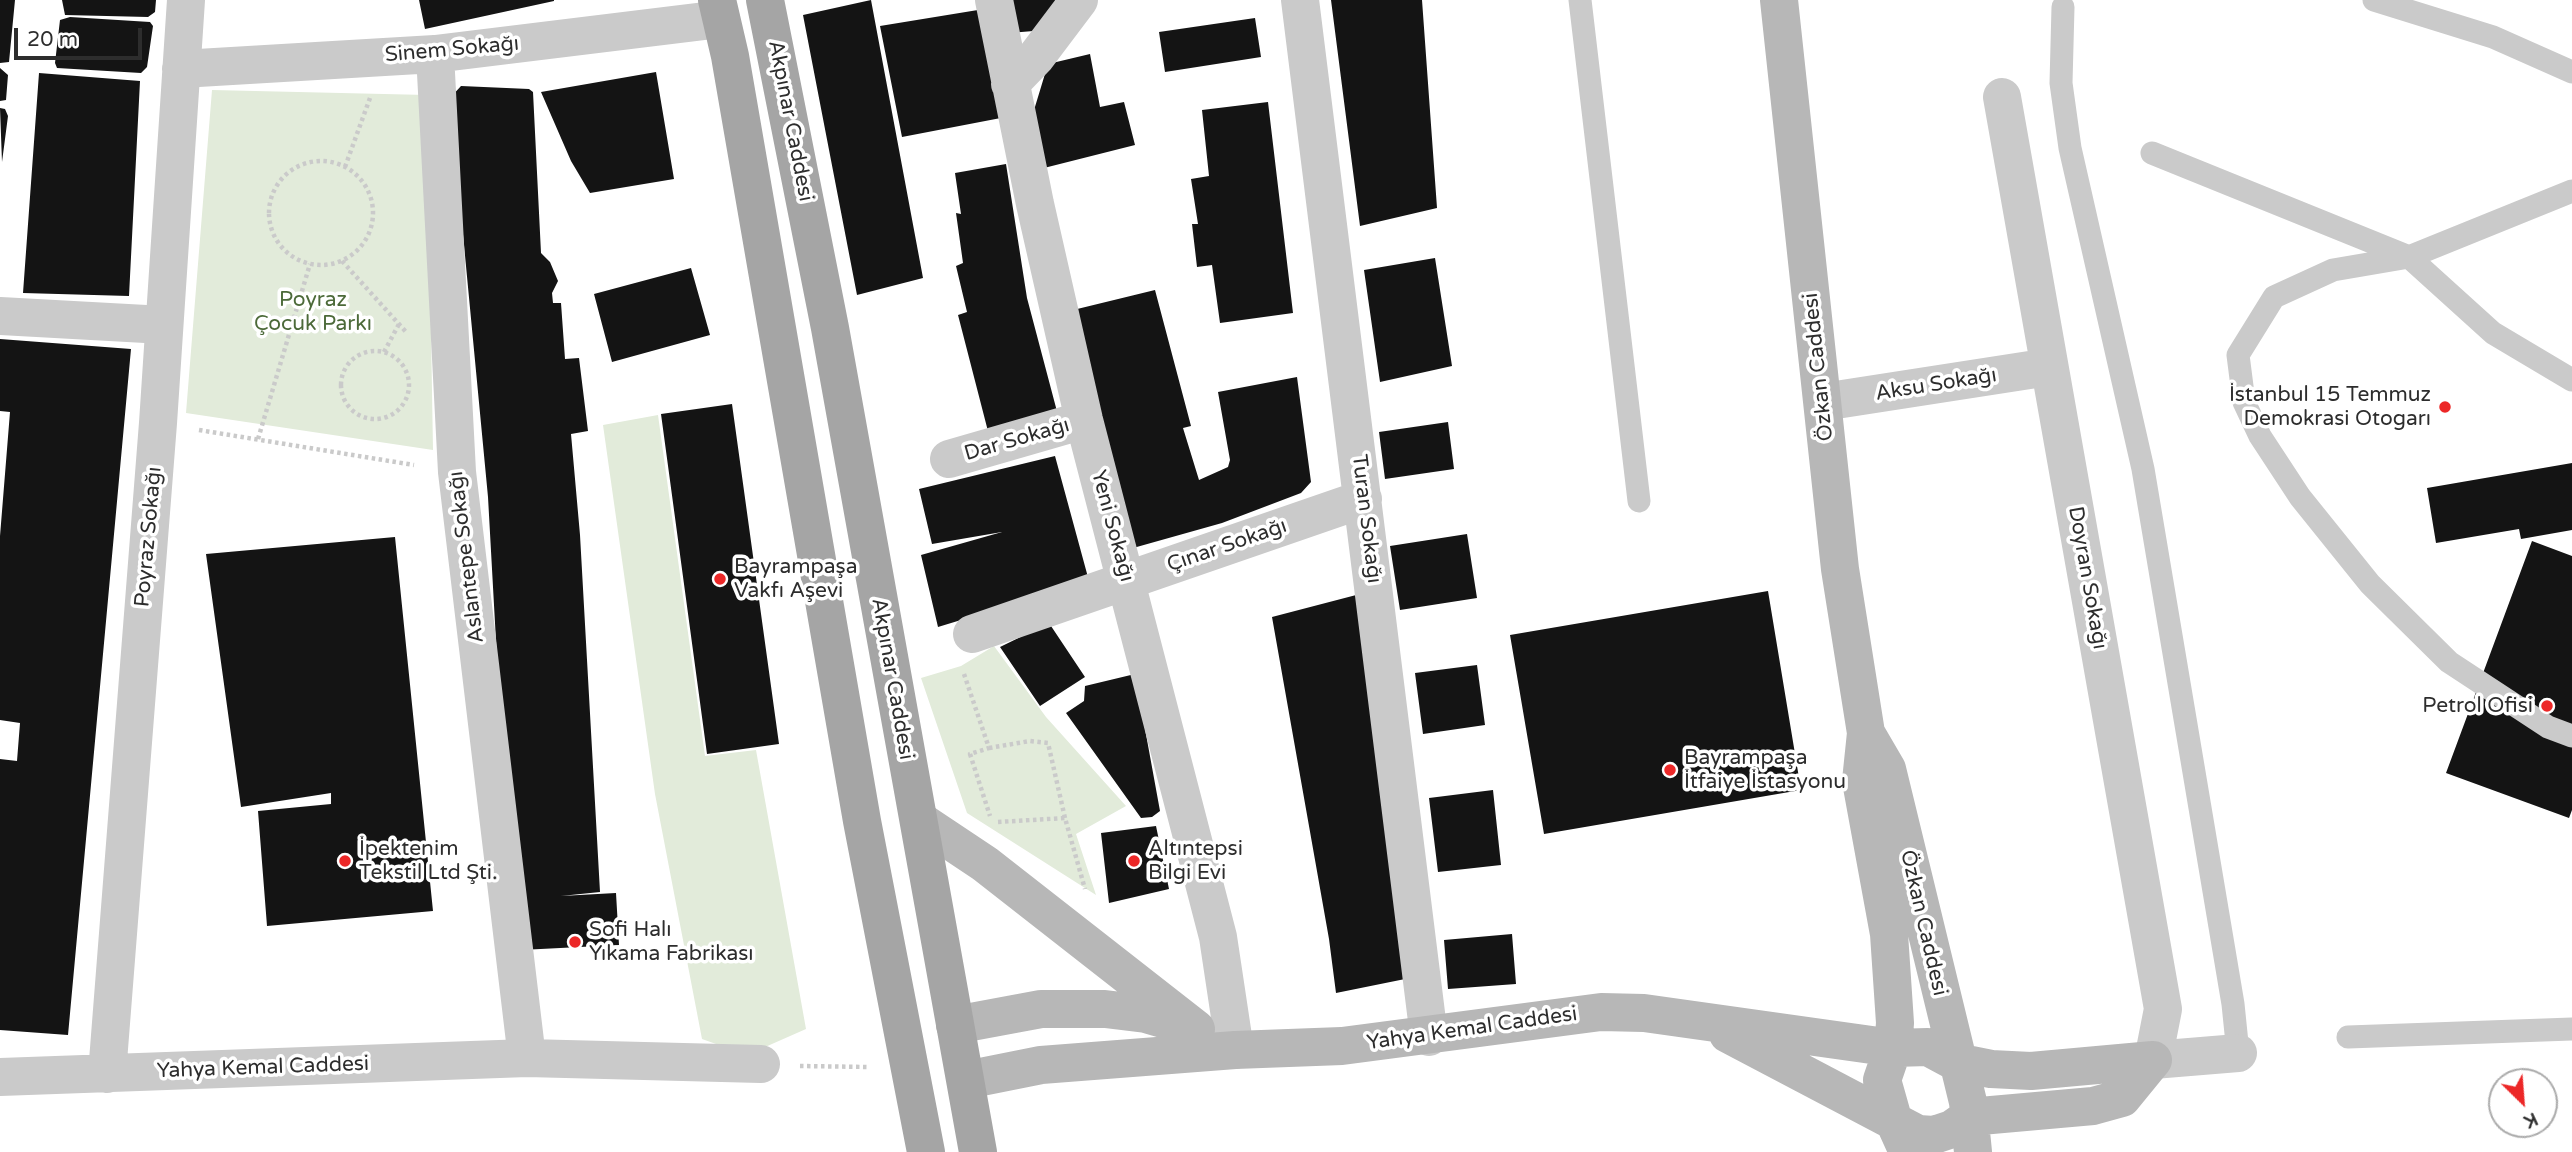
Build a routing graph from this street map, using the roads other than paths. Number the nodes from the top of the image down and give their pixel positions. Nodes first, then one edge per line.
1 (186, 0) edge
2 (765, 0) edge
3 (994, 0) edge
4 (1079, 0) edge
5 (1300, 0) edge
6 (1580, 0) edge
7 (1779, 0) edge
8 (2374, 0) edge
9 (2063, 7) dead end
10 (719, 10) edge
11 (435, 54) junction
12 (181, 69) junction
13 (2572, 72) edge
14 (1010, 84) junction
15 (2002, 97) dead end
16 (2152, 153) dead end
17 (2572, 191) edge
18 (2409, 257) junction
19 (0, 316) edge
20 (164, 325) junction
21 (2049, 367) junction
22 (2572, 380) edge
23 (1823, 402) junction
24 (1084, 420) junction
25 (949, 459) dead end
26 (1363, 499) junction
27 (1639, 501) dead end
28 (1127, 582) junction
29 (967, 650) road end
30 (1866, 733) junction
31 (2572, 736) edge
32 (919, 820) junction
33 (1708, 1024) junction
34 (955, 1025) junction
35 (1196, 1029) junction
36 (2572, 1029) edge
37 (1429, 1037) junction
38 (2348, 1037) dead end
39 (1893, 1048) junction
40 (1235, 1050) junction
41 (2238, 1053) joint
42 (527, 1058) junction
43 (910, 1058) junction
44 (2153, 1059) junction
45 (1956, 1062) junction
46 (761, 1064) road end
47 (107, 1074) junction
48 (0, 1077) edge
49 (966, 1080) junction
50 (1971, 1134) edge
51 (1900, 1136) edge
52 (926, 1152) edge
53 (978, 1152) edge

1 - 12 street, Poyraz Sokağı
2 - 32 main road, Akpınar Caddesi
3 - 14 street, Yeni Sokağı
4 - 14 street
5 - 26 street, Turan Sokağı
6 - 27 lane
7 - 23 street, Özkan Caddesi
8 - 13 lane
9 - 41 lane
10 - 11 street, Sinem Sokağı
10 - 43 main road
11 - 12 street, Sinem Sokağı
11 - 42 street, Aslantepe Sokağı
12 - 20 street, Poyraz Sokağı
14 - 24 street, Yeni Sokağı
15 - 21 street, Doyran Sokağı
16 - 18 lane
17 - 18 lane
18 - 22 lane
18 - 31 lane
19 - 20 street
20 - 47 street, Poyraz Sokağı
21 - 23 street, Aksu Sokağı
21 - 44 street, Doyran Sokağı
23 - 30 street, Özkan Caddesi
24 - 25 street, Dar Sokağı
24 - 28 street, Yeni Sokağı
26 - 28 street, Çınar Sokağı
26 - 37 street, Turan Sokağı
28 - 29 street, Çınar Sokağı
28 - 40 street, Yeni Sokağı
30 - 39 street, Özkan Caddesi
30 - 45 street, Özkan Caddesi
32 - 34 main road, Akpınar Caddesi
32 - 35 street
33 - 37 street, Yahya Kemal Caddesi
33 - 39 street, Yahya Kemal Caddesi
33 - 51 street
34 - 35 street
34 - 43 main road
34 - 49 main road, Akpınar Caddesi
35 - 40 street
36 - 38 lane
37 - 40 street, Yahya Kemal Caddesi
39 - 45 street, Yahya Kemal Caddesi
39 - 51 street, Özkan Caddesi
40 - 49 street, Yahya Kemal Caddesi
41 - 44 street
42 - 46 street, Yahya Kemal Caddesi
42 - 47 street, Yahya Kemal Caddesi
43 - 49 main road
43 - 52 main road
44 - 45 street, Yahya Kemal Caddesi
44 - 50 street
45 - 50 street, Özkan Caddesi
47 - 48 street, Yahya Kemal Caddesi
49 - 53 main road, Akpınar Caddesi
50 - 51 street

